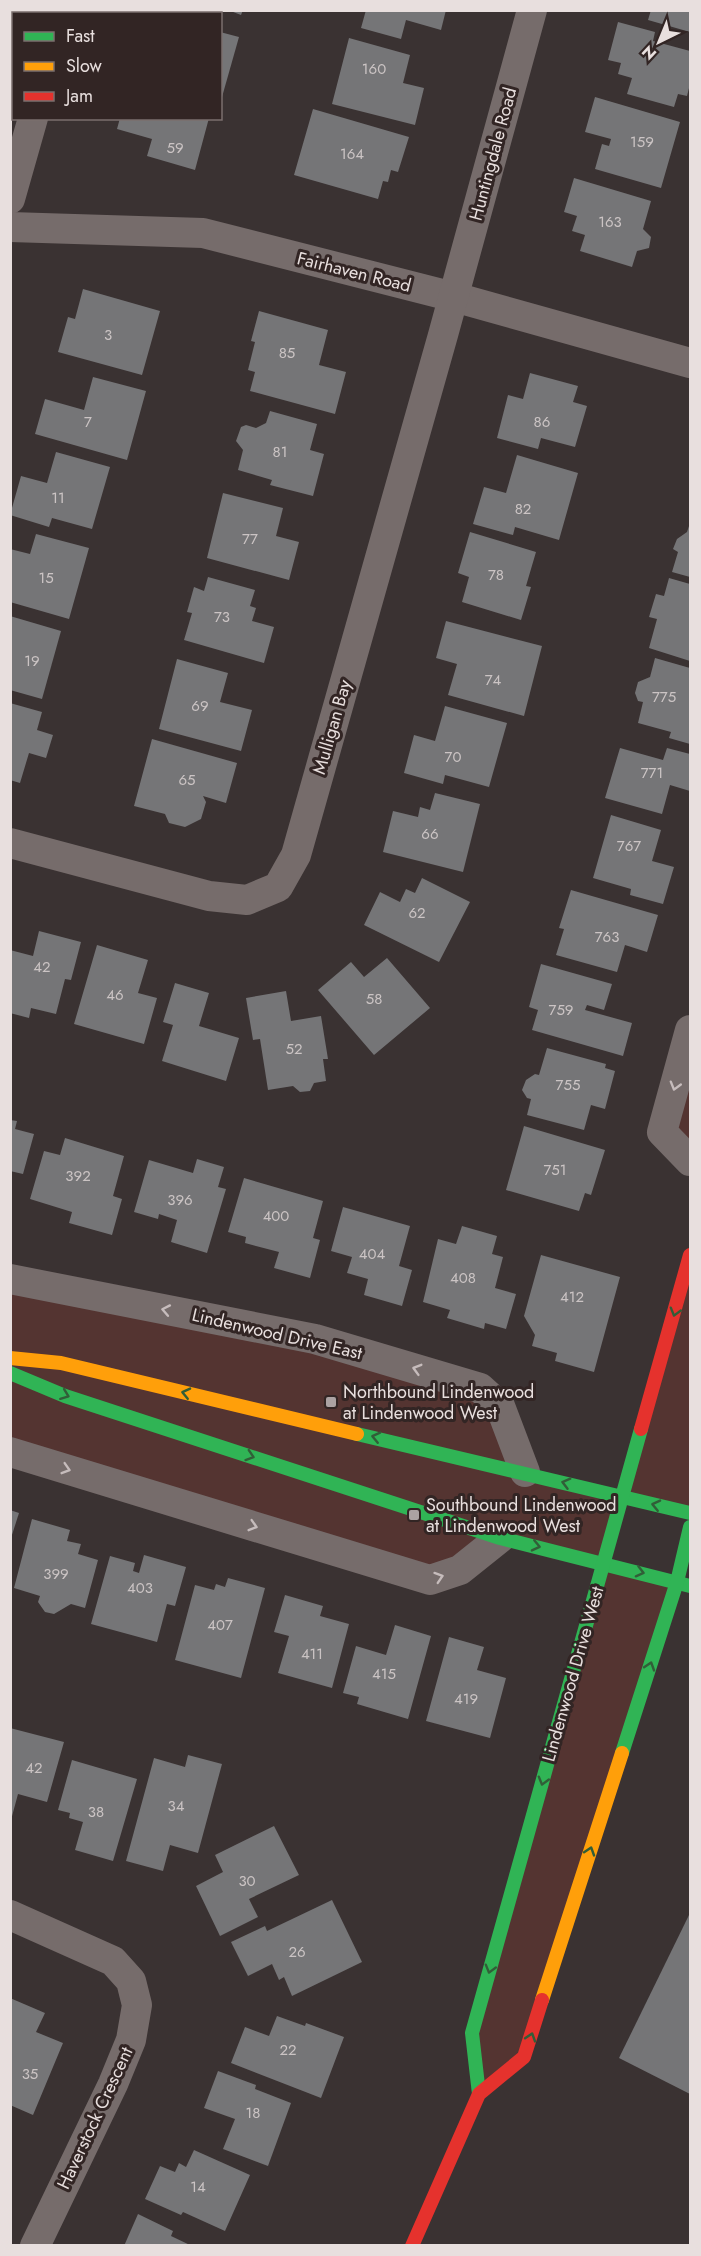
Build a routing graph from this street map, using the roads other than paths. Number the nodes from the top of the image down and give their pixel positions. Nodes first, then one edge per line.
1 (532, 10) edge
2 (32, 120) edge
3 (10, 199) edge
4 (10, 227) edge
5 (454, 297) junction
6 (690, 363) edge
7 (10, 843) edge
8 (690, 1030) edge
9 (690, 1161) edge
10 (690, 1255) edge
11 (10, 1279) edge
12 (10, 1358) edge
13 (10, 1373) edge
14 (10, 1452) edge
15 (525, 1472) junction
16 (622, 1498) junction
17 (690, 1513) edge
18 (690, 1527) edge
19 (500, 1538) junction
20 (604, 1563) junction
21 (684, 1584) edge
22 (10, 1915) edge
23 (479, 2094) junction
24 (35, 2246) edge
25 (412, 2246) edge

1 - 5 street, Huntingdale Road
2 - 3 street
4 - 5 street, Fairhaven Road
5 - 6 street, Fairhaven Road
5 - 7 street, Mulligan Bay
8 -> 9 street
10 -> 16 street, Lindenwood Drive West
15 -> 11 street, Lindenwood Drive East
15 -> 12 street
13 -> 19 street
14 -> 19 street
16 -> 15 street
17 -> 16 street
16 - 20 street, Lindenwood Drive West
18 - 21 street
19 -> 20 street
20 -> 21 street
20 -> 23 street, Lindenwood Drive West
23 -> 21 street
22 - 24 street, Haverstock Crescent
23 - 25 street

